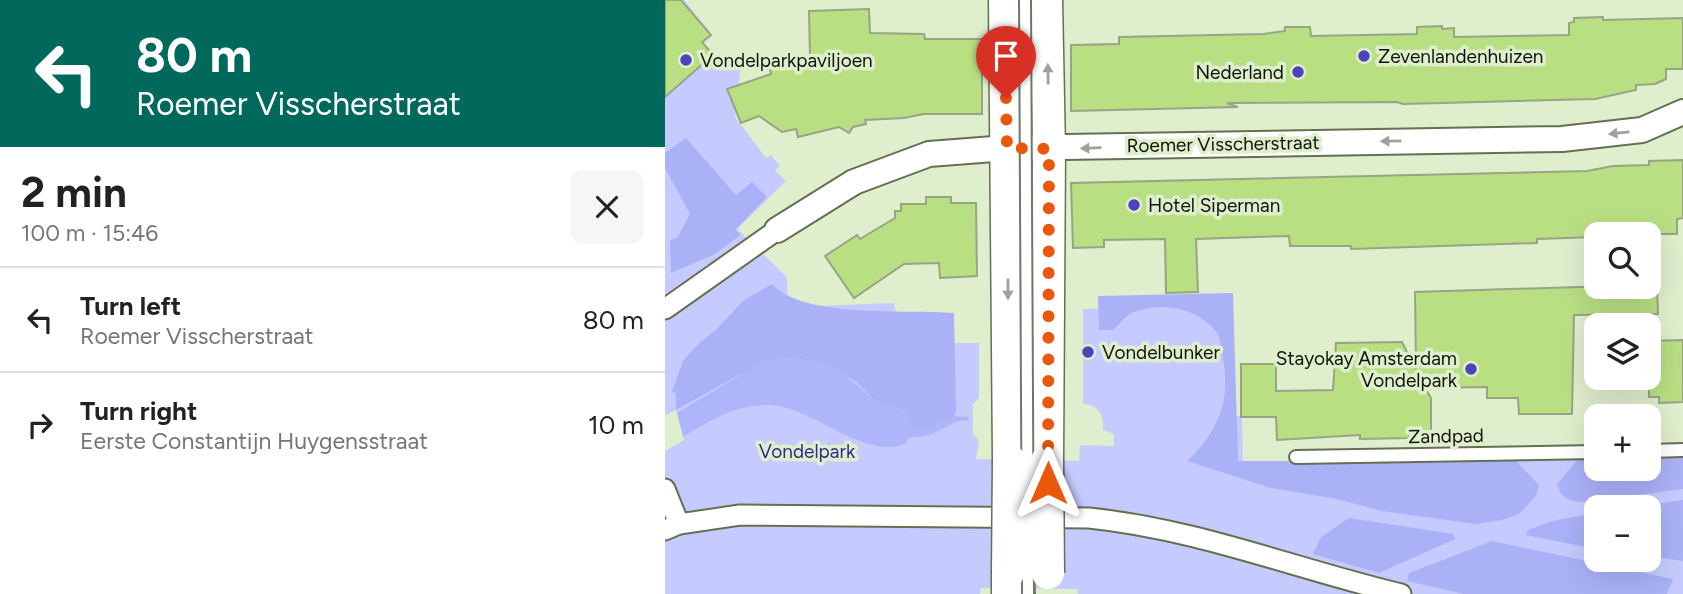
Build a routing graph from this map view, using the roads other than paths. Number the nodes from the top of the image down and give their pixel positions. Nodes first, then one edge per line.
1 (1005, 0) edge
2 (1025, 0) edge
3 (1047, 0) edge
4 (1683, 112) edge
5 (1028, 148) junction
6 (777, 230) joint
7 (665, 309) edge
8 (1683, 450) edge
9 (1661, 451) edge
10 (1584, 452) edge
11 (1296, 457) dead end
12 (1028, 460) junction
13 (665, 489) edge
14 (672, 527) edge
15 (1028, 583) edge
16 (1401, 594) edge

1 - 5 street
2 - 5 lane
5 -> 3 street
4 -> 5 street, Roemer Visscherstraat
5 - 6 street, Roemer Visscherstraat
5 - 12 street
5 - 12 street
6 - 7 street
8 - 9 lane
10 - 11 lane, Zandpad
12 - 15 street, bridge
13 - 14 street
14 - 16 street

